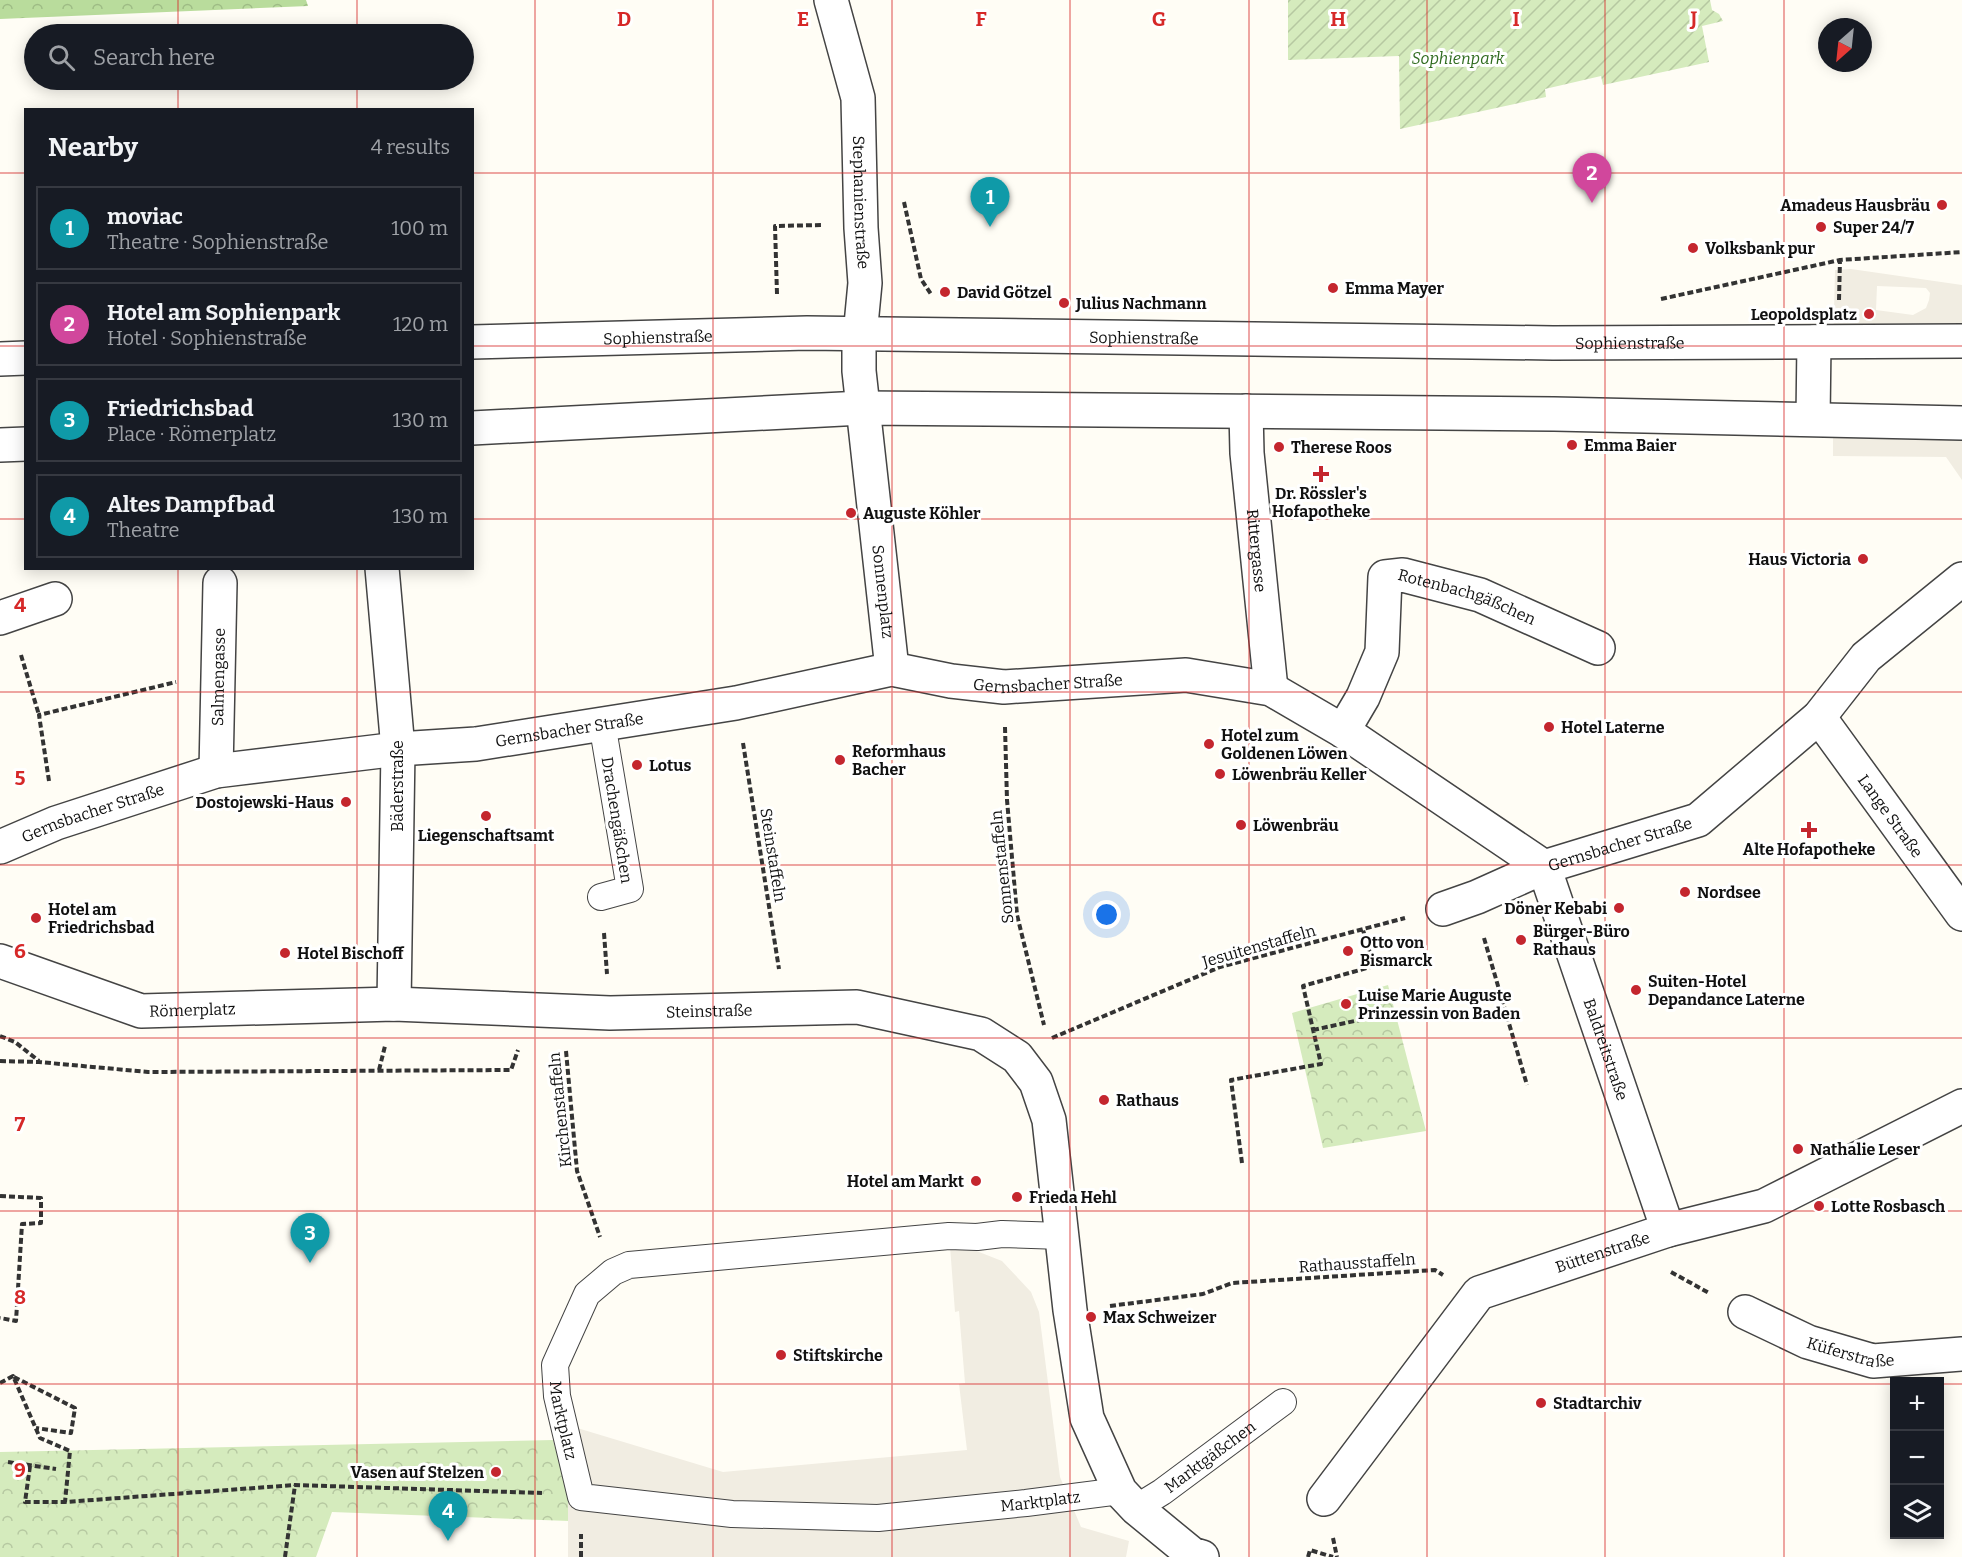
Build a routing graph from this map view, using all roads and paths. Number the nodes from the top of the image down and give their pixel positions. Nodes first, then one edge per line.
1 (831, 0) edge
2 (902, 192) dead end
3 (819, 225) dead end
4 (931, 294) dead end
5 (779, 333) junction
6 (860, 334) junction
7 (1962, 341) edge
8 (474, 342) edge
9 (1814, 342) junction
10 (24, 358) edge
11 (0, 359) edge
12 (862, 408) junction
13 (1246, 411) junction
14 (1813, 419) junction
15 (1962, 423) edge
16 (474, 428) edge
17 (24, 444) edge
18 (0, 445) edge
19 (382, 570) edge
20 (1962, 579) edge
21 (220, 583) dead end
22 (55, 599) dead end
23 (4, 616) edge
24 (1598, 648) dead end
25 (892, 669) junction
26 (218, 672) junction
27 (1004, 687) junction
28 (1271, 688) junction
29 (736, 704) junction
30 (39, 715) junction
31 (1819, 717) junction
32 (602, 723) junction
33 (1343, 731) junction
34 (399, 749) junction
35 (216, 771) junction
36 (56, 823) junction
37 (0, 847) edge
38 (1544, 867) junction
39 (601, 897) joint
40 (1429, 912) joint
41 (1962, 914) edge
42 (1482, 929) dead end
43 (1363, 930) junction
44 (2, 962) edge
45 (394, 1004) junction
46 (785, 1010) junction
47 (547, 1011) junction
48 (610, 1013) junction
49 (1373, 1017) dead end
50 (1045, 1029) dead end
51 (1313, 1030) junction
52 (0, 1036) edge
53 (1048, 1040) dead end
54 (0, 1061) edge
55 (39, 1062) junction
56 (1527, 1085) dead end
57 (1962, 1106) edge
58 (1242, 1162) dead end
59 (0, 1196) edge
60 (1668, 1230) junction
61 (1062, 1236) junction
62 (613, 1272) junction
63 (1479, 1293) junction
64 (1070, 1311) junction
65 (1745, 1312) dead end
66 (0, 1318) edge
67 (1962, 1354) edge
68 (13, 1376) junction
69 (0, 1383) edge
70 (1283, 1402) dead end
71 (36, 1428) dead end
72 (8, 1462) dead end
73 (30, 1466) junction
74 (56, 1469) dead end
75 (295, 1485) junction
76 (581, 1497) junction
77 (1324, 1499) dead end
78 (1128, 1500) junction
79 (65, 1502) junction
80 (1197, 1555) edge
81 (285, 1557) edge
82 (1308, 1557) edge
83 (1334, 1557) edge

1 - 6 street, Stephanienstraße
2 - 4 path
3 - 5 path
5 - 6 street, Sophienstraße
5 - 8 street, Sophienstraße
6 - 9 street, Sophienstraße
6 - 12 street, Stephanienstraße
7 - 9 street, Sophienstraße
9 - 14 street
10 - 11 street
12 - 13 street
12 - 16 street
12 - 25 street, Sonnenplatz
13 - 14 street
13 - 28 street, Rittergasse
14 - 15 street
17 - 18 street
19 - 34 street, Bäderstraße
20 - 31 street, Gernsbacher Straße
21 - 26 street, Salmengasse
22 - 23 street
23 - 30 path
24 - 33 street, Rotenbachgäßchen
25 - 27 street, Gernsbacher Straße
25 - 29 street, Gernsbacher Straße
26 - 30 path
26 - 35 street, Salmengasse
27 - 28 street, Gernsbacher Straße
27 - 50 path, Sonnenstaffeln
28 - 33 street, Gernsbacher Straße
29 - 32 street, Gernsbacher Straße
29 - 46 path, Steinstaffeln
30 - 36 path
31 - 38 street, Gernsbacher Straße
31 - 41 street, Lange Straße
32 - 34 street, Gernsbacher Straße
32 - 39 lane, Drachengäßchen
33 - 38 street, Gernsbacher Straße
34 - 35 street, Gernsbacher Straße
34 - 45 street, Bäderstraße
35 - 36 street, Gernsbacher Straße
36 - 37 street, Gernsbacher Straße
38 - 40 street
38 - 60 street, Baldreitstraße
39 - 48 path
40 - 43 path, Jesuitenstaffeln
42 - 56 path
43 - 51 path
43 - 53 path, Jesuitenstaffeln
44 - 45 street, Römerplatz
45 - 47 street, Steinstraße
46 - 48 street, Steinstraße
46 - 61 street, Steinstraße
47 - 48 street, Steinstraße
47 - 55 path
47 - 62 path, Kirchenstaffeln
49 - 51 path
51 - 58 path
52 - 55 path
54 - 55 path
57 - 60 street, Büttenstraße
59 - 66 path
60 - 63 street, Büttenstraße
61 - 62 lane, Marktplatz
61 - 64 street
62 - 76 lane, Marktplatz
63 - 64 path, Rathausstaffeln
63 - 77 street
64 - 78 street
65 - 67 street, Küferstraße
68 - 69 path
68 - 71 path
68 - 79 path
70 - 78 lane, Marktgäßchen
72 - 73 path
73 - 74 path
73 - 79 path
75 - 76 path
75 - 79 path
75 - 81 path
76 - 78 lane, Marktplatz
78 - 80 street
82 - 83 path

